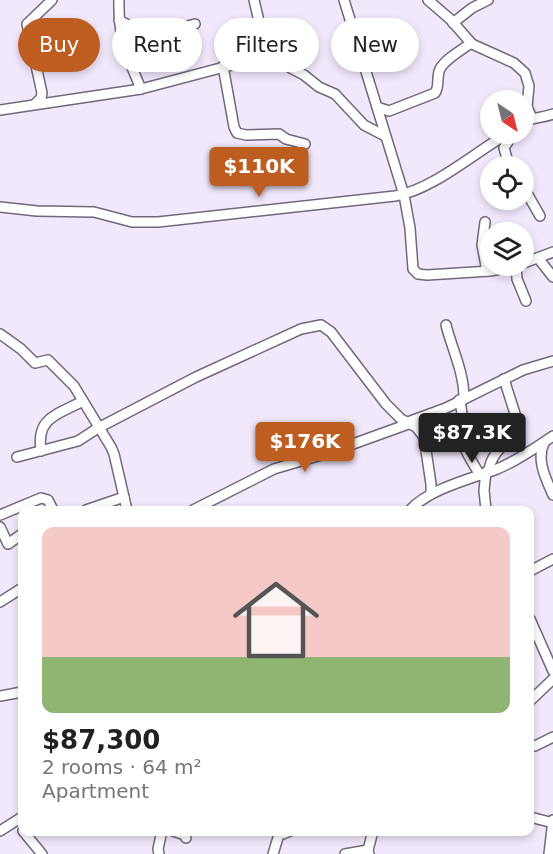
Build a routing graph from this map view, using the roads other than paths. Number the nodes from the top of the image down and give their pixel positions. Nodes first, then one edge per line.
1 (52, 0) edge
2 (119, 0) edge
3 (254, 0) edge
4 (344, 0) edge
5 (428, 0) edge
6 (488, 0) edge
7 (118, 18) edge
8 (258, 18) edge
9 (453, 23) junction
10 (471, 43) junction
11 (214, 69) edge
12 (134, 72) edge
13 (224, 72) edge
14 (298, 72) edge
15 (141, 89) junction
16 (529, 90) edge
17 (35, 104) junction
18 (376, 107) junction
19 (0, 110) edge
20 (553, 114) edge
21 (534, 120) edge
22 (534, 120) edge
23 (553, 124) edge
24 (385, 136) junction
25 (305, 144) dead end
26 (491, 144) edge
27 (404, 195) junction
28 (534, 206) edge
29 (0, 207) edge
30 (540, 216) dead end
31 (553, 252) edge
32 (538, 258) junction
33 (534, 259) edge
34 (480, 271) edge
35 (517, 276) edge
36 (553, 277) edge
37 (526, 301) dead end
38 (446, 325) dead end
39 (0, 334) edge
40 (553, 360) edge
41 (504, 379) junction
42 (462, 399) junction
43 (82, 401) junction
44 (410, 423) junction
45 (98, 428) junction
46 (553, 436) edge
47 (544, 442) junction
48 (41, 452) junction
49 (530, 453) junction
50 (17, 457) dead end
51 (542, 463) junction
52 (485, 473) junction
53 (431, 494) junction
54 (553, 495) edge
55 (124, 496) junction
56 (22, 506) edge
57 (51, 506) edge
58 (97, 506) edge
59 (126, 506) edge
60 (201, 506) edge
61 (413, 506) edge
62 (486, 506) edge
63 (18, 508) edge
64 (0, 515) edge
65 (0, 527) edge
66 (18, 537) edge
67 (553, 559) edge
68 (534, 569) edge
69 (18, 591) edge
70 (0, 602) edge
71 (534, 628) edge
72 (553, 670) edge
73 (553, 679) edge
74 (18, 693) edge
75 (0, 696) edge
76 (534, 697) edge
77 (553, 737) edge
78 (535, 746) dead end
79 (534, 818) edge
80 (18, 820) edge
81 (553, 822) edge
82 (0, 831) edge
83 (28, 836) edge
84 (161, 836) edge
85 (278, 836) edge
86 (372, 836) edge
87 (368, 852) edge
88 (42, 854) edge
89 (159, 854) edge
90 (273, 854) edge
91 (345, 854) edge
92 (549, 854) edge

1 - 17 street
2 - 7 street
3 - 8 street
4 - 18 street
5 - 9 street
6 - 9 street
9 - 10 street
10 - 16 street
10 - 18 street
11 - 15 street
12 - 15 street
13 - 25 street
14 - 24 street
15 - 17 street
17 - 19 street
18 - 24 street
20 - 21 street
22 - 23 street
24 - 27 street
26 - 27 street
27 - 29 street
27 - 34 street
28 - 30 street
31 - 32 street
32 - 33 street
32 - 36 street
35 - 37 street
38 - 42 street
39 - 43 street
40 - 41 street
41 - 42 street
41 - 52 street
42 - 44 street
42 - 52 street
43 - 45 street
43 - 48 street
44 - 45 street
44 - 53 street
44 - 60 street
45 - 48 street
45 - 55 street
46 - 47 street
47 - 49 street
47 - 51 street
48 - 50 street
49 - 51 street
49 - 52 street
51 - 54 street
52 - 53 street
52 - 62 street
53 - 61 street
55 - 58 street
55 - 59 street
56 - 57 street
63 - 64 street
65 - 66 street
67 - 68 street
69 - 70 street
71 - 72 street
73 - 76 street
74 - 75 street
77 - 78 street
79 - 81 street
80 - 82 street
81 - 92 street
83 - 88 street
84 - 89 street
85 - 90 street
86 - 87 street
87 - 91 street

